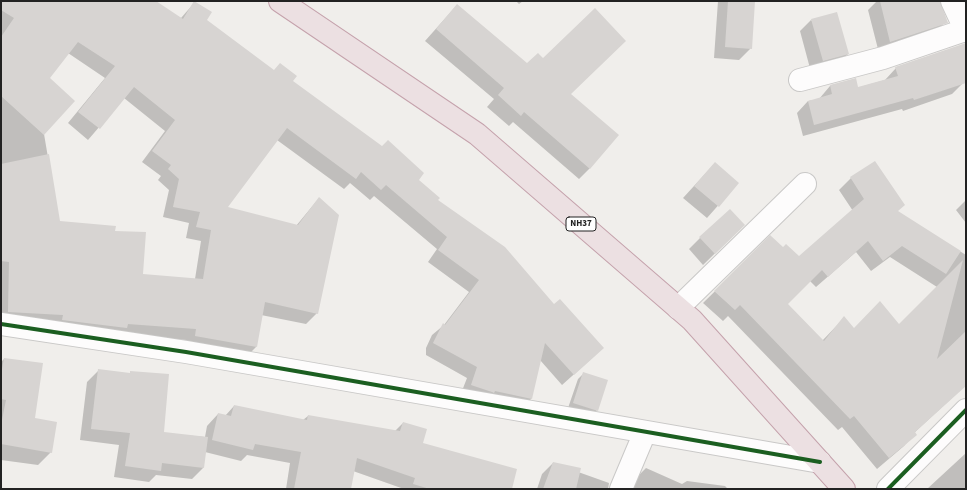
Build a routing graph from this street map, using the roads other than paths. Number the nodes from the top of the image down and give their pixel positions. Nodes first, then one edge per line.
1 (280, 1) edge
2 (952, 1) edge
3 (965, 30) edge
4 (800, 80) dead end
5 (805, 184) dead end
6 (678, 308) junction
7 (1, 324) edge
8 (966, 410) edge
9 (646, 432) junction
10 (820, 462) junction
11 (621, 489) edge
12 (844, 489) edge
13 (888, 489) edge

1 - 6 highway, NH37
2 - 3 street
3 - 4 street
5 - 6 street
6 - 10 highway, NH37
7 - 9 street
8 - 13 street
9 - 10 street
9 - 11 street
10 - 12 highway, NH37

